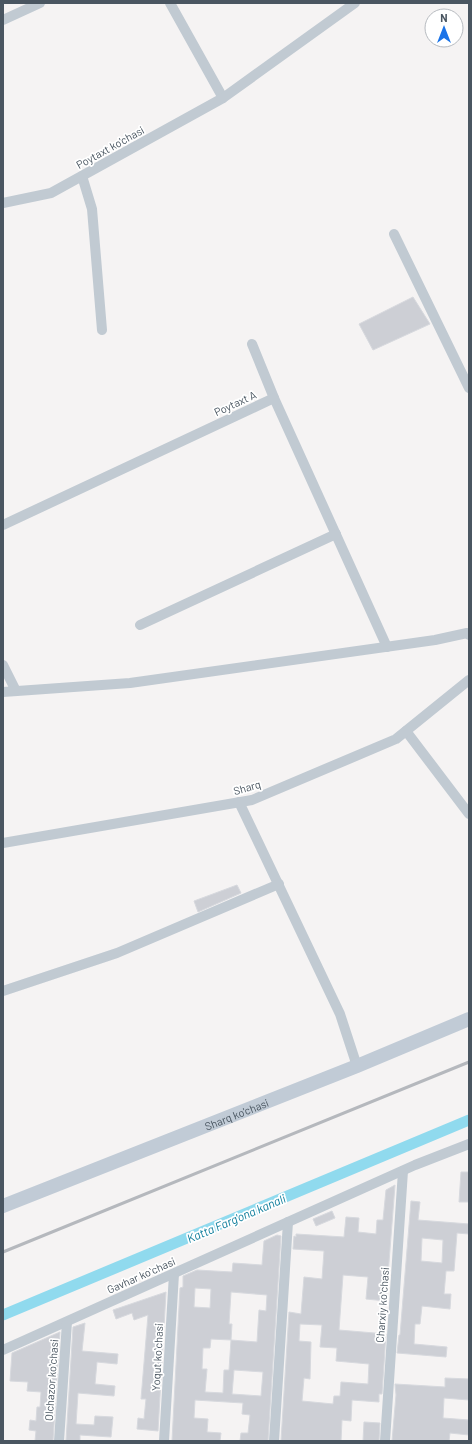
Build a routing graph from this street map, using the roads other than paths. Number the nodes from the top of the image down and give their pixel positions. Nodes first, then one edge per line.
1 (40, 3) edge
2 (170, 3) edge
3 (355, 3) edge
4 (3, 20) edge
5 (223, 98) junction
6 (82, 176) junction
7 (3, 202) edge
8 (394, 234) dead end
9 (102, 330) dead end
10 (252, 344) dead end
11 (469, 388) edge
12 (274, 398) junction
13 (3, 525) edge
14 (336, 534) junction
15 (140, 625) dead end
16 (469, 635) edge
17 (387, 647) junction
18 (3, 665) edge
19 (469, 680) edge
20 (16, 691) junction
21 (3, 692) edge
22 (406, 731) junction
23 (239, 802) junction
24 (469, 814) edge
25 (3, 843) edge
26 (279, 884) junction
27 (3, 991) edge
28 (469, 1019) edge
29 (357, 1066) junction
30 (469, 1144) edge
31 (403, 1171) junction
32 (4, 1203) edge
33 (288, 1222) junction
34 (174, 1274) junction
35 (67, 1322) junction
36 (3, 1350) edge
37 (59, 1441) edge
38 (164, 1441) edge
39 (274, 1441) edge
40 (385, 1441) edge

1 - 4 street
2 - 5 street
3 - 5 street, Poytaxt ko'chasi
5 - 6 street, Poytaxt ko'chasi
6 - 7 street, Poytaxt ko'chasi
6 - 9 street
8 - 11 street
10 - 12 street
12 - 13 street, Poytaxt A
12 - 14 street, Poytaxt A
14 - 15 street
14 - 17 street, Poytaxt A
16 - 17 street
17 - 20 street
18 - 20 street
19 - 22 street, Sharq
20 - 21 street
22 - 23 street, Sharq
22 - 24 street
23 - 25 street, Sharq
23 - 26 street
26 - 27 street
26 - 29 street
28 - 29 main road, Sharq ko'chasi
29 - 32 main road, Sharq ko'chasi
30 - 31 street, Gavhar koʻchasi
31 - 33 street, Gavhar koʻchasi
31 - 40 street, Charxiy koʻchasi
33 - 34 street, Gavhar koʻchasi
33 - 39 street
34 - 35 street, Gavhar koʻchasi
34 - 38 street, Yoqut koʻchasi
35 - 36 street, Gavhar koʻchasi
35 - 37 street, Olchazor koʻchasi

